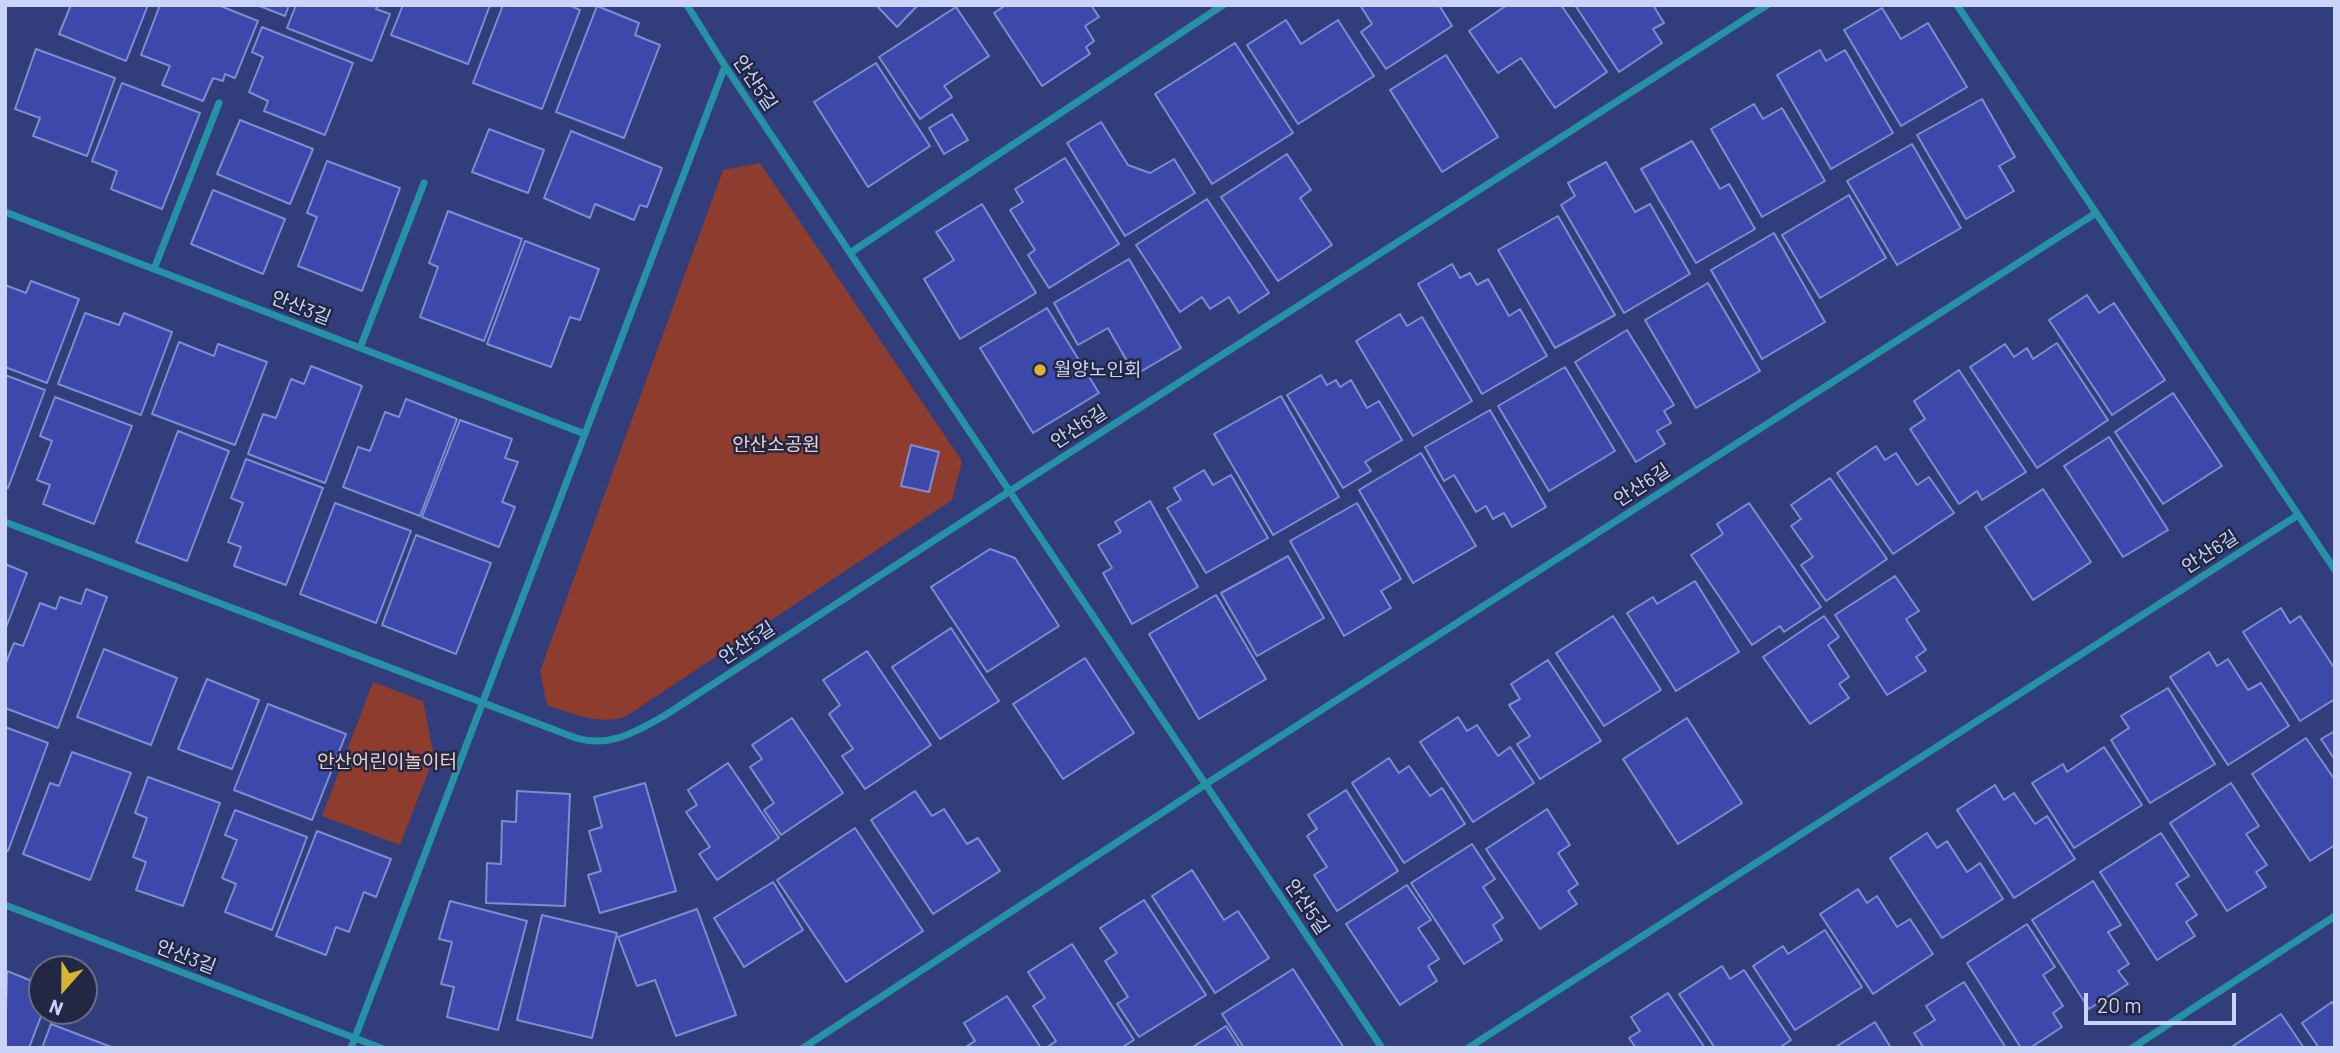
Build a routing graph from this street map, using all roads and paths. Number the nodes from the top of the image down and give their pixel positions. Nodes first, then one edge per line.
1 (687, 5) edge
2 (1223, 5) edge
3 (1767, 5) edge
4 (1957, 5) edge
5 (725, 66) junction
6 (219, 103) dead end
7 (424, 183) dead end
8 (5, 212) edge
9 (2096, 213) junction
10 (850, 253) junction
11 (154, 269) junction
12 (360, 348) junction
13 (585, 434) junction
14 (1010, 491) junction
15 (2298, 515) junction
16 (5, 522) edge
17 (2335, 570) edge
18 (482, 703) junction
19 (1206, 784) junction
20 (5, 905) edge
21 (2335, 916) edge
22 (355, 1038) junction
23 (351, 1048) edge
24 (381, 1048) edge
25 (803, 1048) edge
26 (1382, 1048) edge
27 (1468, 1048) edge
28 (2132, 1048) edge

1 - 5 street, 안산5길
2 - 10 street
3 - 14 street, 안산6길
4 - 9 street
5 - 10 street, 안산5길
5 - 13 street
6 - 11 street
7 - 12 street
8 - 11 street, 안산3길
9 - 15 street
9 - 19 street, 안산6길
10 - 14 street, 안산5길
11 - 12 street, 안산3길
12 - 13 street, 안산3길
13 - 18 street
14 - 18 street, 안산5길
14 - 19 street, 안산5길
15 - 17 street
15 - 27 street, 안산6길
16 - 18 street
18 - 22 street
19 - 25 street
19 - 26 street, 안산5길
20 - 22 street, 안산3길
21 - 28 street
22 - 23 street
22 - 24 street

